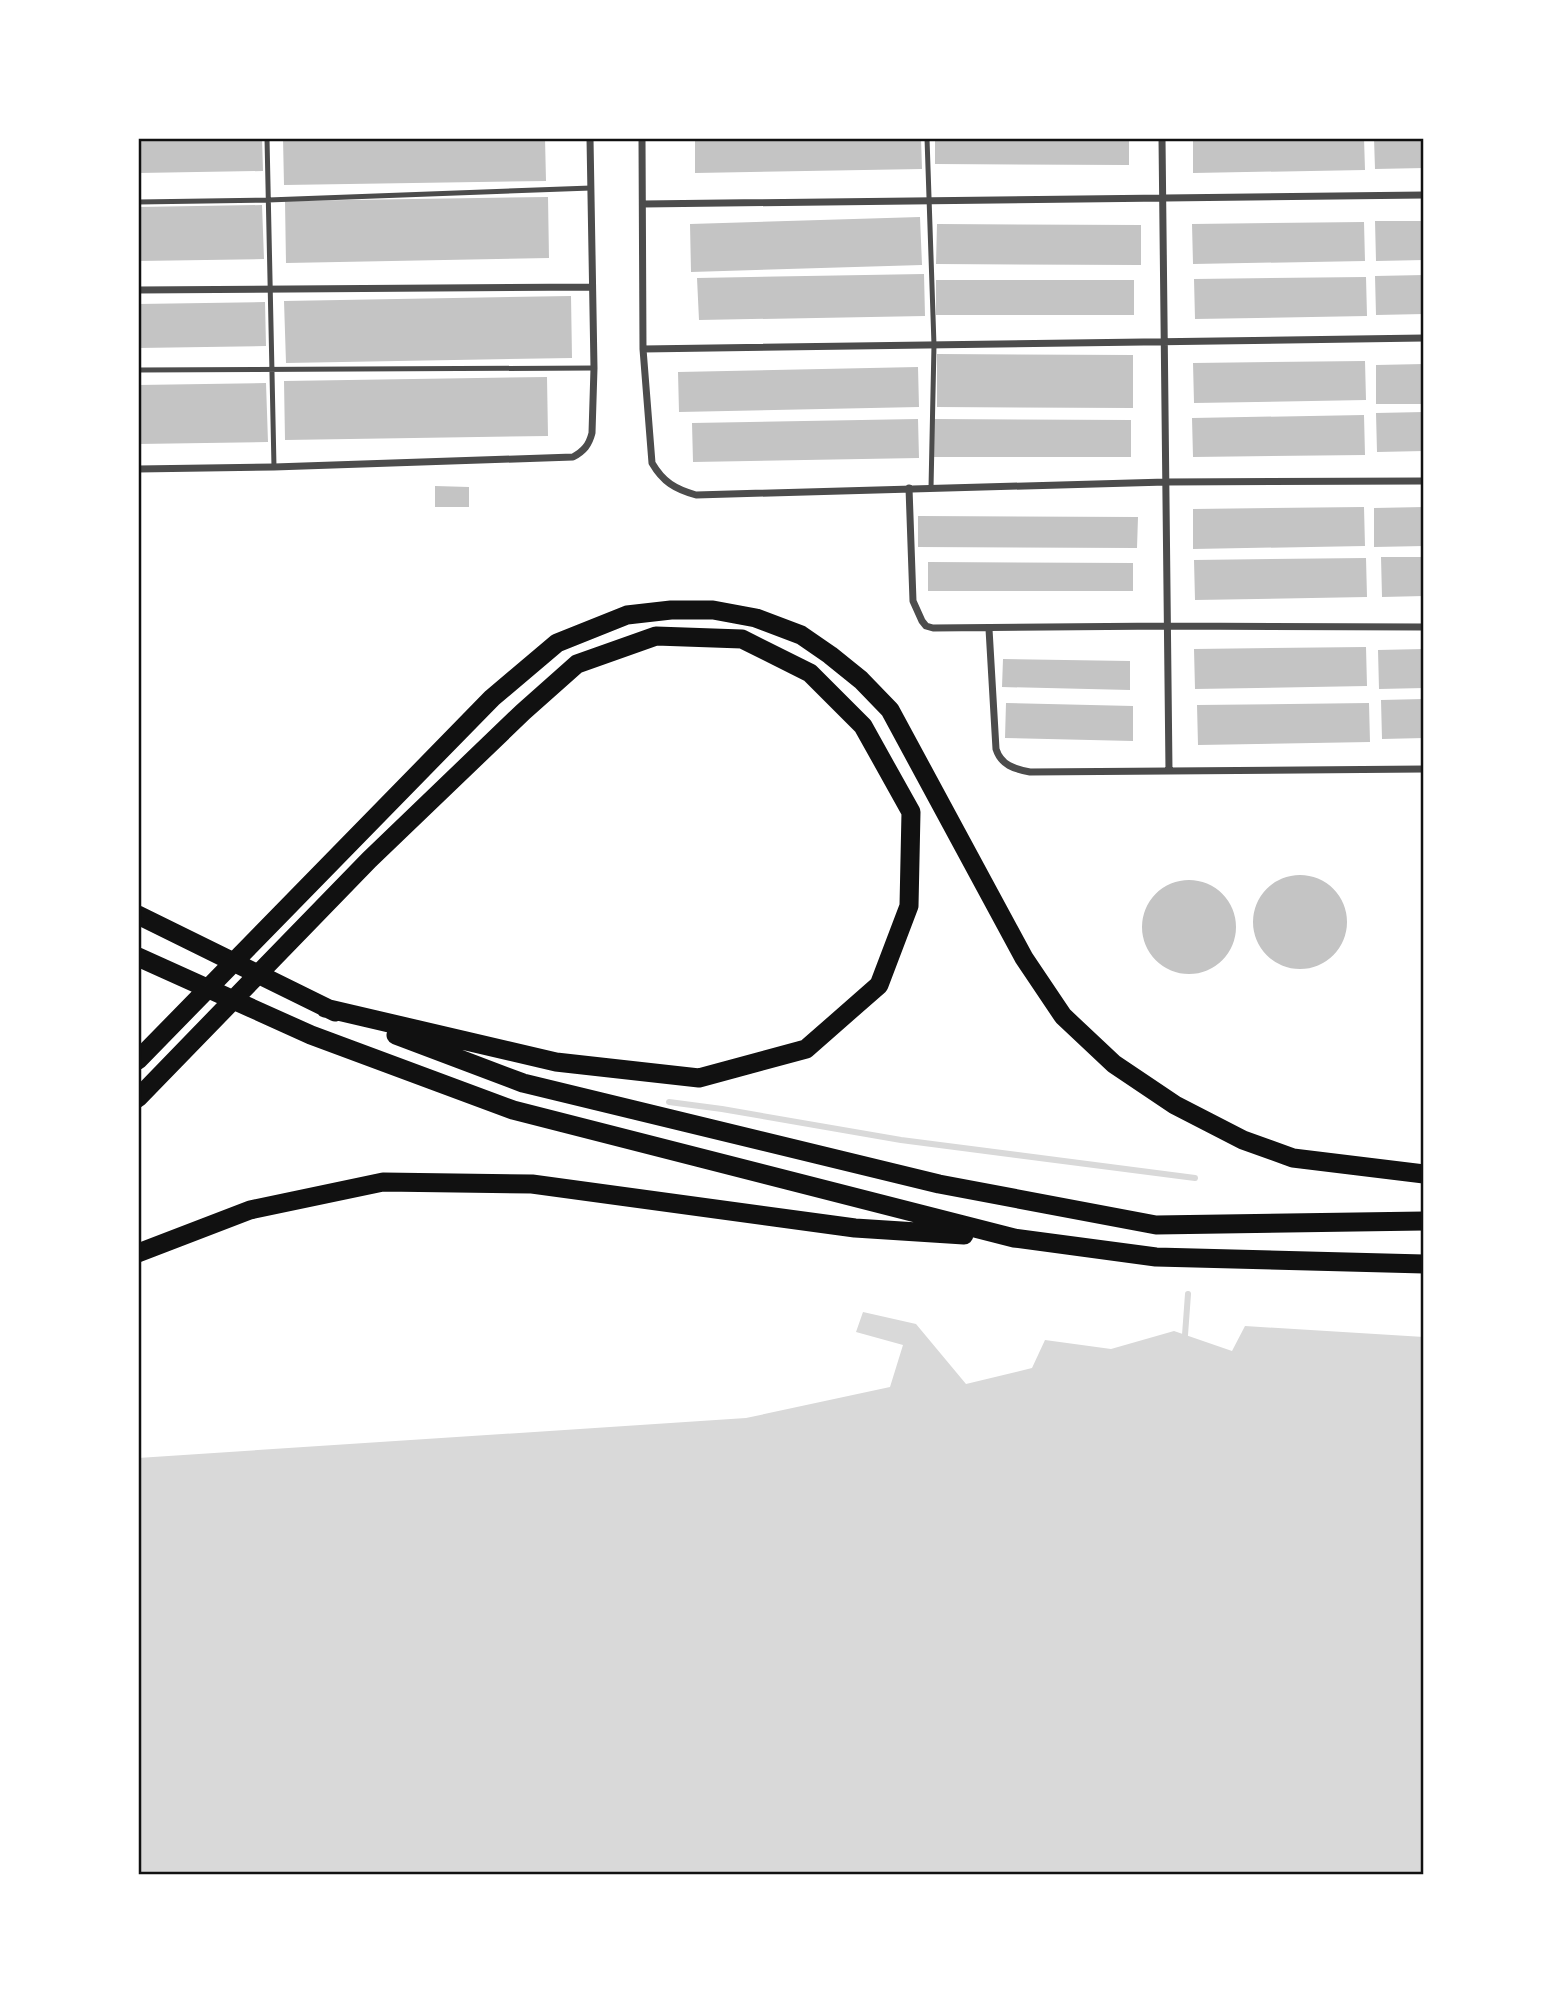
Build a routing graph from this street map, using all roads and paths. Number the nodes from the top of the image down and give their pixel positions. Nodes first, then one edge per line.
1 (267, 138) edge
2 (590, 138) edge
3 (642, 138) edge
4 (927, 138) edge
5 (1162, 138) edge
6 (591, 188) junction
7 (1424, 195) edge
8 (1163, 198) junction
9 (268, 200) junction
10 (929, 200) junction
11 (138, 202) edge
12 (643, 204) junction
13 (593, 287) junction
14 (270, 289) junction
15 (138, 290) edge
16 (1424, 338) edge
17 (1165, 342) junction
18 (934, 345) junction
19 (643, 349) junction
20 (594, 368) junction
21 (272, 369) junction
22 (138, 370) edge
23 (274, 467) junction
24 (138, 469) edge
25 (1424, 481) edge
26 (1167, 482) junction
27 (909, 488) junction
28 (931, 488) junction
29 (1168, 626) junction
30 (1424, 627) edge
31 (989, 629) junction
32 (1424, 769) edge
33 (1169, 771) junction
34 (138, 915) edge
35 (138, 957) edge
36 (325, 1007) junction
37 (138, 1059) edge
38 (138, 1098) edge
39 (1424, 1174) edge
40 (1424, 1222) edge
41 (1014, 1238) junction
42 (138, 1253) edge
43 (1424, 1264) edge

1 - 9 lane
2 - 6 street
3 - 12 street
4 - 10 lane
5 - 8 street
6 - 9 lane
6 - 13 street
7 - 8 street
8 - 10 street
8 - 17 street
9 - 11 lane
9 - 14 lane
10 - 12 street
10 - 18 lane
12 - 19 street
13 - 14 street
13 - 20 street
14 - 15 street
14 - 21 lane
16 - 17 street
17 - 18 street
17 - 26 street
18 - 19 street
18 - 28 lane
19 - 27 street
20 - 21 lane
20 - 23 street
21 - 22 lane
21 - 23 lane
23 - 24 street
25 - 26 street
26 - 28 street
26 - 29 street
27 - 28 street
27 - 31 street
29 - 30 street
29 - 31 street
29 - 33 street
31 - 33 street
32 - 33 street
34 - 36 highway
35 - 41 highway
36 - 38 highway
36 - 40 highway
37 - 39 highway
41 - 42 highway
41 - 43 highway

